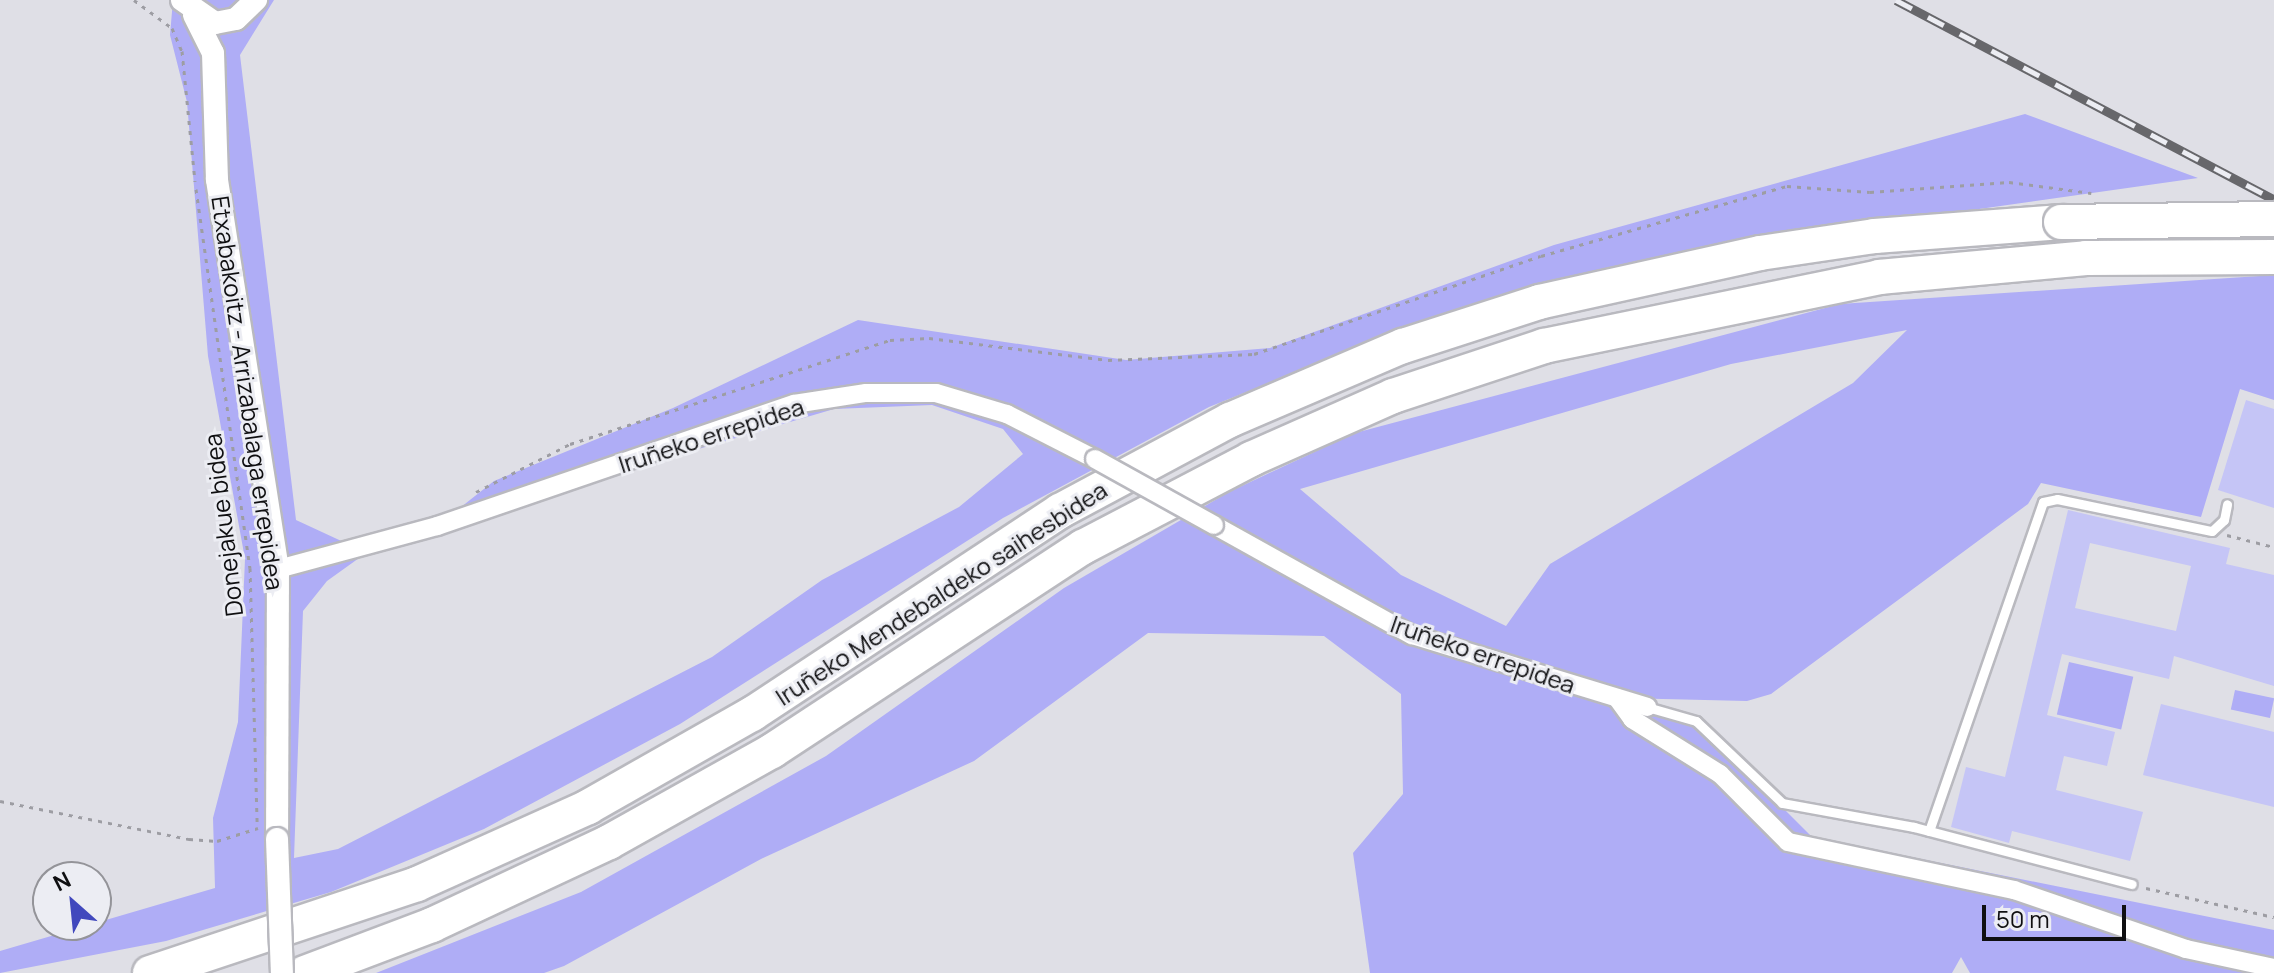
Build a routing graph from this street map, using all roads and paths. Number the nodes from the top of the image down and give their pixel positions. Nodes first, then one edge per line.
1 (134, 0) edge
2 (256, 0) edge
3 (184, 5) edge
4 (236, 19) junction
5 (213, 53) junction
6 (2009, 182) dead end
7 (2274, 219) edge
8 (2274, 257) edge
9 (1354, 390) junction
10 (469, 496) dead end
11 (2227, 504) dead end
12 (2212, 531) junction
13 (2274, 547) edge
14 (278, 569) junction
15 (1617, 698) junction
16 (1647, 707) joint
17 (0, 801) edge
18 (272, 829) junction
19 (1929, 831) junction
20 (2132, 884) joint
21 (2274, 917) edge
22 (2274, 968) edge
23 (150, 973) edge
24 (282, 973) edge
25 (305, 973) edge

1 - 18 path, Donejakue bidea
2 - 4 street
3 - 4 street
3 - 5 street, Etxabakoitz - Arrizabalaga errepidea
4 - 5 street
5 - 14 street, Etxabakoitz - Arrizabalaga errepidea
6 - 10 path
7 - 9 highway, Iruñeko Mendebaldeko saihesbidea, bridge
8 - 9 highway, Iruñeko Mendebaldeko saihesbidea
9 - 23 highway, Iruñeko Mendebaldeko saihesbidea
9 - 25 highway, Iruñeko Mendebaldeko saihesbidea
11 - 12 lane
12 - 13 path
12 - 19 lane
14 - 15 street, Iruñeko errepidea, bridge
14 - 18 street, Etxabakoitz - Arrizabalaga errepidea
15 - 16 street, Iruñeko errepidea
15 - 22 street, Iruñeko errepidea
16 - 19 lane
17 - 18 path
18 - 24 street, Etxabakoitz - Arrizabalaga errepidea, bridge
19 - 20 lane
20 - 21 path

